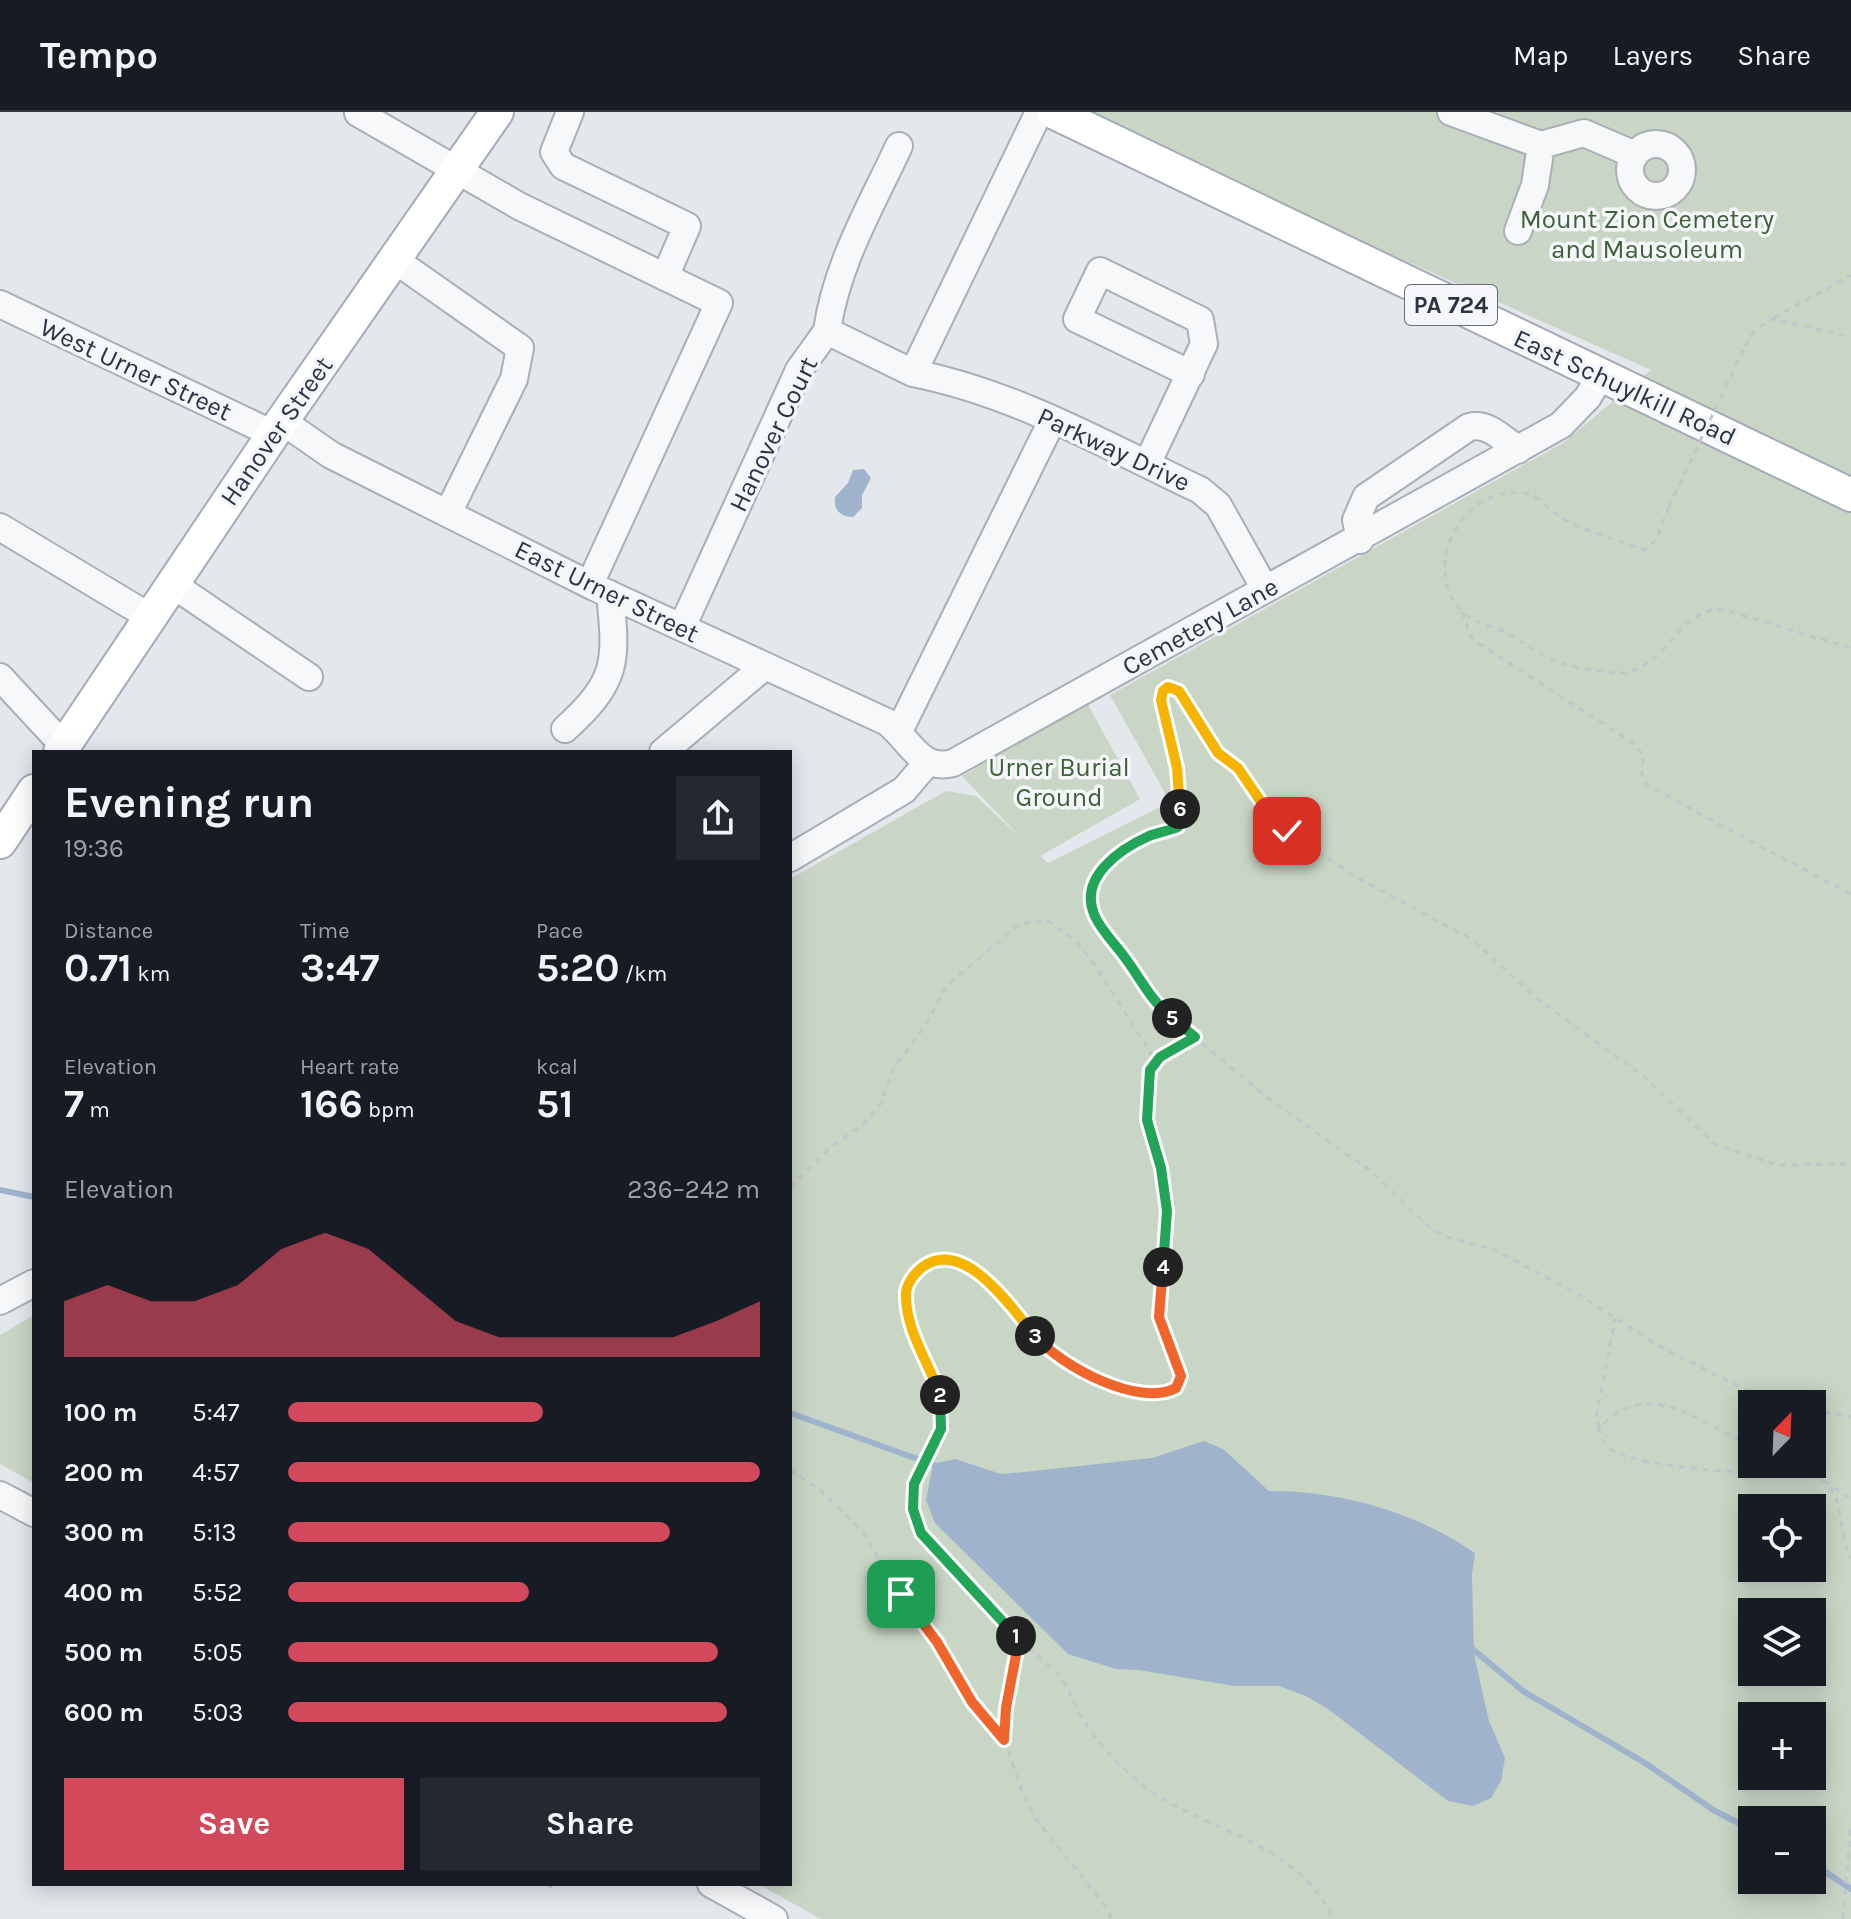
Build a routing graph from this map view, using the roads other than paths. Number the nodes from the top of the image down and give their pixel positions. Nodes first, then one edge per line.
1 (497, 112) edge
2 (570, 112) edge
3 (1039, 112) edge
4 (1053, 112) edge
5 (1451, 112) edge
6 (358, 113) edge
7 (1585, 122) edge
8 (1541, 145) junction
9 (899, 146) dead end
10 (1635, 155) dead end
11 (459, 170) junction
12 (1518, 231) dead end
13 (395, 260) junction
14 (665, 277) junction
15 (0, 304) edge
16 (827, 331) junction
17 (913, 373) junction
18 (1191, 374) junction
19 (1601, 374) junction
20 (1052, 421) junction
21 (278, 428) junction
22 (1518, 450) junction
23 (1147, 464) junction
24 (1851, 495) edge
25 (448, 513) junction
26 (9, 533) edge
27 (1360, 540) junction
28 (172, 584) junction
29 (600, 589) junction
30 (1265, 589) junction
31 (150, 617) junction
32 (682, 627) junction
33 (765, 666) junction
34 (0, 677) edge
35 (309, 677) dead end
36 (565, 729) dead end
37 (899, 731) junction
38 (62, 749) edge
39 (665, 750) edge
40 (927, 763) junction
41 (32, 794) edge
42 (0, 842) edge
43 (792, 857) edge
44 (32, 1284) edge
45 (0, 1301) edge
46 (0, 1495) edge
47 (32, 1512) edge
48 (715, 1886) edge
49 (774, 1919) edge

1 - 11 main road, Hanover Street
2 - 14 street
3 - 17 street
4 - 19 main road, East Schuylkill Road / PA 724
5 - 8 street
6 - 11 street
7 - 8 street
7 - 10 street
8 - 12 street
9 - 16 street
11 - 13 main road, Hanover Street
11 - 14 street
13 - 21 main road, Hanover Street
13 - 25 street
14 - 29 street
15 - 21 street, West Urner Street
16 - 17 street, Hanover Court
16 - 32 street, Hanover Court
17 - 20 street, Parkway Drive
18 - 18 street
18 - 23 street
19 - 22 street, Cemetery Lane
19 - 24 main road, East Schuylkill Road / PA 724
20 - 23 street, Parkway Drive
20 - 37 street
21 - 25 street, East Urner Street
21 - 28 main road, Hanover Street
22 - 27 street, Cemetery Lane
22 - 27 street
23 - 30 street, Parkway Drive
25 - 29 street, East Urner Street
26 - 31 street
27 - 30 street, Cemetery Lane
28 - 31 main road, Hanover Street
28 - 35 street
29 - 32 street, East Urner Street
29 - 36 street
30 - 40 street, Cemetery Lane
31 - 38 main road, Hanover Street
32 - 33 street, East Urner Street
33 - 37 street, East Urner Street
33 - 39 street
34 - 38 street
37 - 40 street, East Urner Street
40 - 43 street
41 - 42 main road
44 - 45 street
46 - 47 street
48 - 49 street

